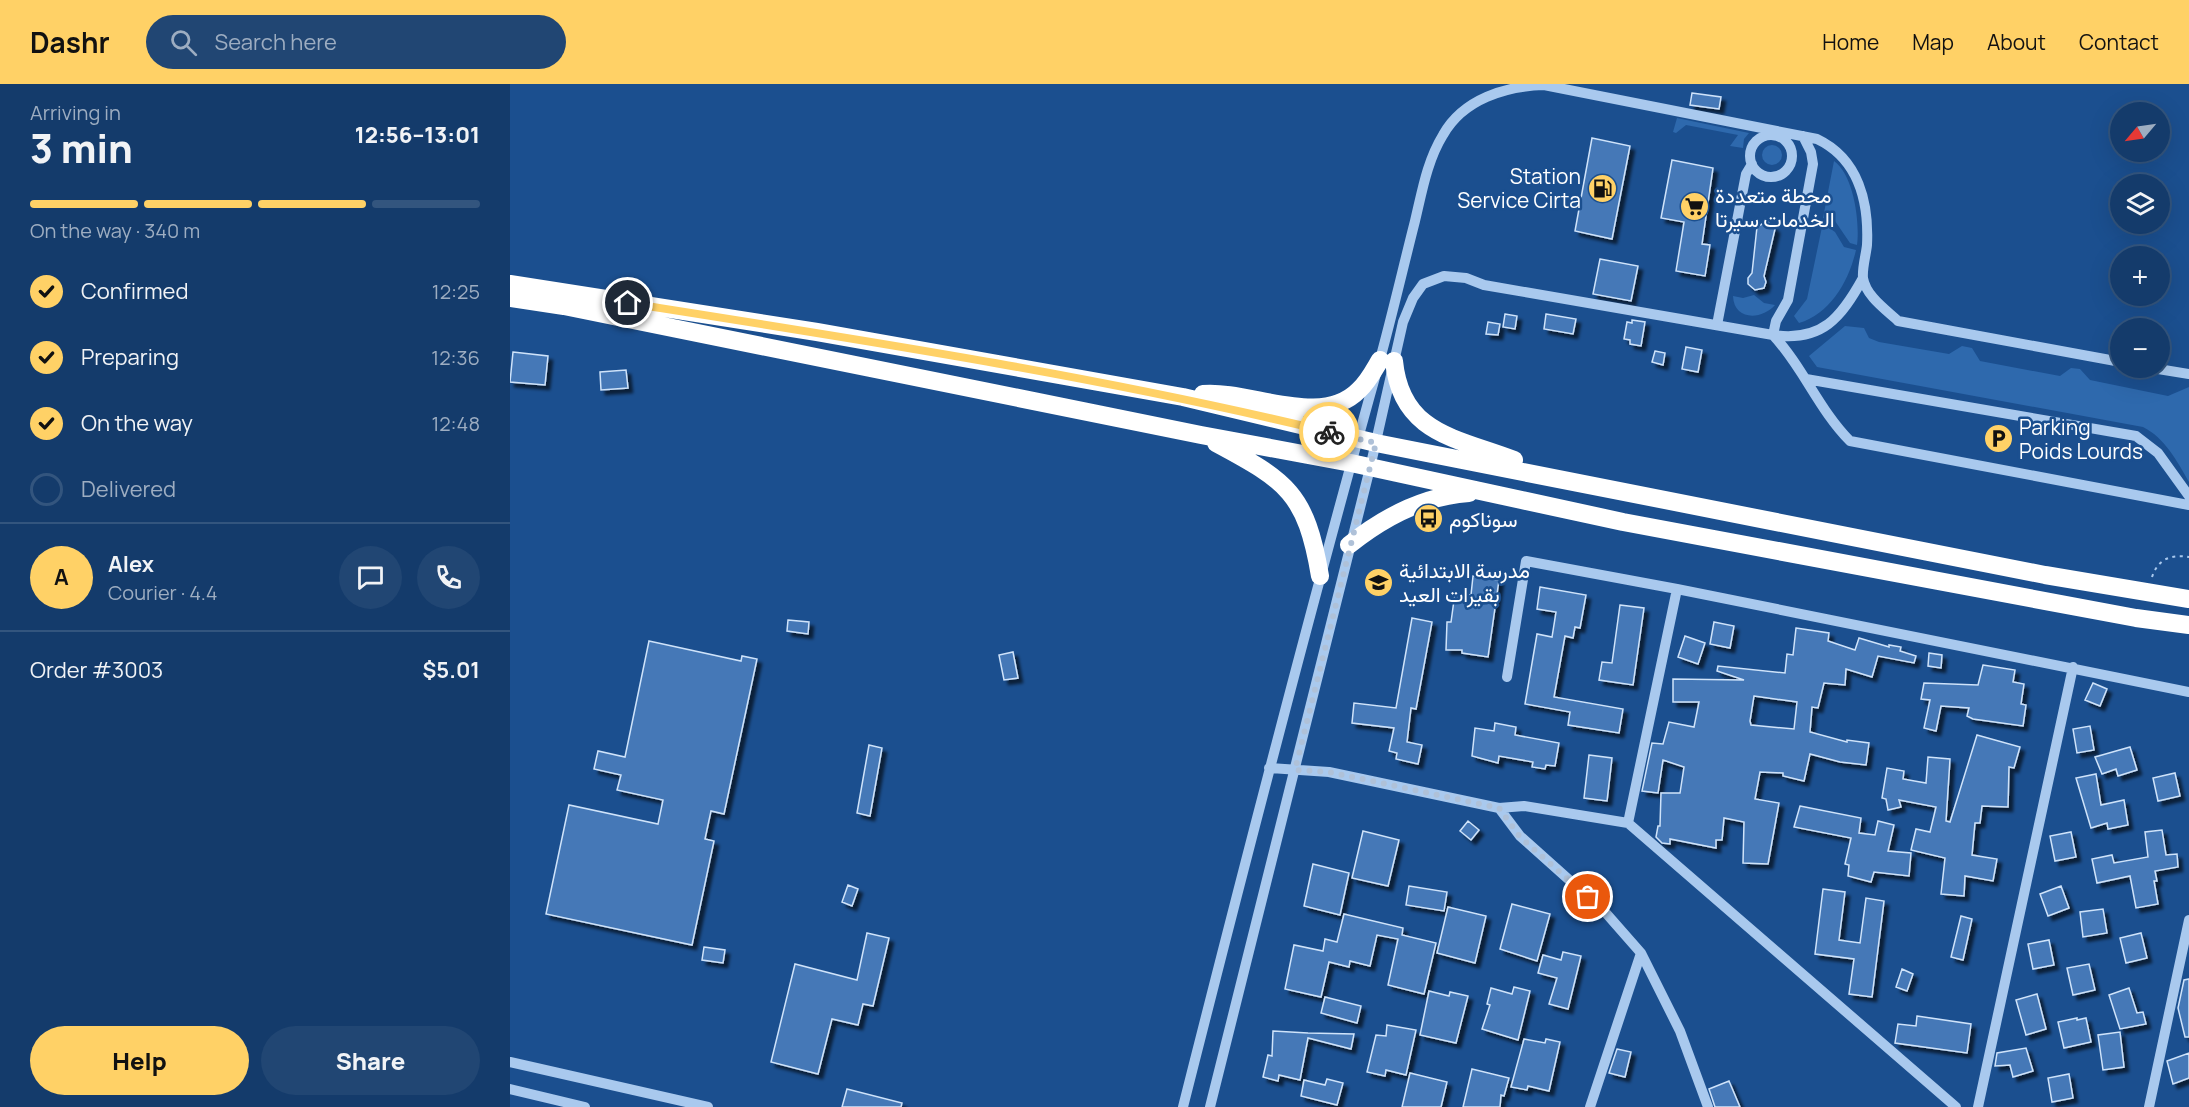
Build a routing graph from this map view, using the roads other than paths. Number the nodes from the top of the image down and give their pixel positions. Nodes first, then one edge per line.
1 (1763, 131) junction
2 (1800, 135) junction
3 (1786, 141) junction
4 (1752, 164) junction
5 (1863, 278) junction
6 (510, 284) edge
7 (510, 298) edge
8 (1717, 325) junction
9 (1773, 335) junction
10 (2110, 360) edge
11 (1387, 361) junction
12 (2170, 371) edge
13 (2189, 374) edge
14 (1806, 379) junction
15 (1184, 397) junction
16 (1202, 435) junction
17 (1357, 438) junction
18 (1376, 443) junction
19 (1351, 463) junction
20 (1370, 468) junction
21 (1549, 475) junction
22 (1483, 492) junction
23 (2189, 496) edge
24 (2189, 505) edge
25 (1349, 545) junction
26 (1320, 576) junction
27 (1677, 589) junction
28 (2189, 599) edge
29 (2189, 625) edge
30 (2073, 667) junction
31 (1507, 677) dead end
32 (2189, 692) edge
33 (1269, 768) junction
34 (1295, 770) junction
35 (1499, 808) junction
36 (1628, 823) junction
37 (2189, 920) edge
38 (1641, 952) junction
39 (510, 1062) edge
40 (510, 1089) edge
41 (585, 1107) edge
42 (708, 1107) edge
43 (1183, 1107) edge
44 (1210, 1107) edge
45 (1590, 1107) edge
46 (1708, 1107) edge
47 (1956, 1107) edge
48 (1978, 1107) edge
49 (2149, 1107) edge

1 - 2 street
1 - 3 street
1 - 4 street
1 - 11 street
2 - 3 street
2 - 5 street
2 - 9 street
3 - 4 street
4 - 8 street
5 - 9 street
5 - 10 street
6 - 15 highway
7 - 16 highway
8 - 9 street
8 - 11 street
9 - 14 street
11 - 15 highway
11 - 17 street
11 - 18 street
11 - 21 highway
12 - 13 street
14 - 23 street
14 - 24 street
15 - 17 highway
16 - 19 highway
16 - 26 highway
17 - 18 highway
17 - 19 street
18 - 20 street
18 - 21 highway
19 - 20 highway
19 - 26 street
20 - 22 highway
20 - 25 street
21 - 28 highway
22 - 25 highway
22 - 29 highway
25 - 34 street
26 - 33 street
27 - 30 street
27 - 31 street
27 - 36 street
30 - 32 street
30 - 48 street
33 - 34 street
33 - 43 street
34 - 35 street
34 - 44 street
35 - 36 street
35 - 38 street
36 - 47 street
37 - 49 street
38 - 45 street
38 - 46 street
39 - 42 street
40 - 41 street

